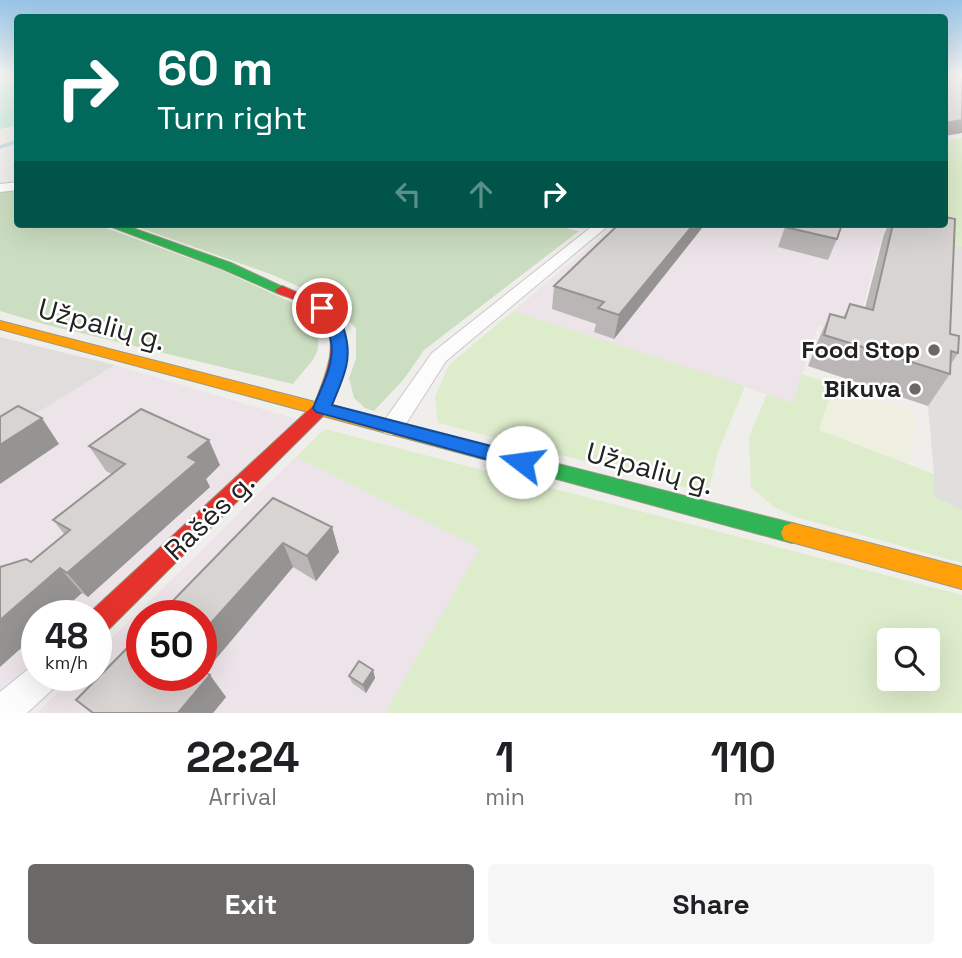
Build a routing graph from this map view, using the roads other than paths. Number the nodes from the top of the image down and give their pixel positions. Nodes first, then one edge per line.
1 (121, 228) edge
2 (598, 228) edge
3 (0, 324) edge
4 (322, 408) junction
5 (392, 427) junction
6 (962, 578) edge
7 (112, 609) edge
8 (26, 691) edge
9 (2, 713) edge

1 - 4 main road
2 - 5 street
3 - 4 main road, Užpalių g.
4 - 5 main road, Užpalių g.
4 - 7 main road, Rašės g.
5 - 6 main road, Užpalių g.
8 - 9 street

